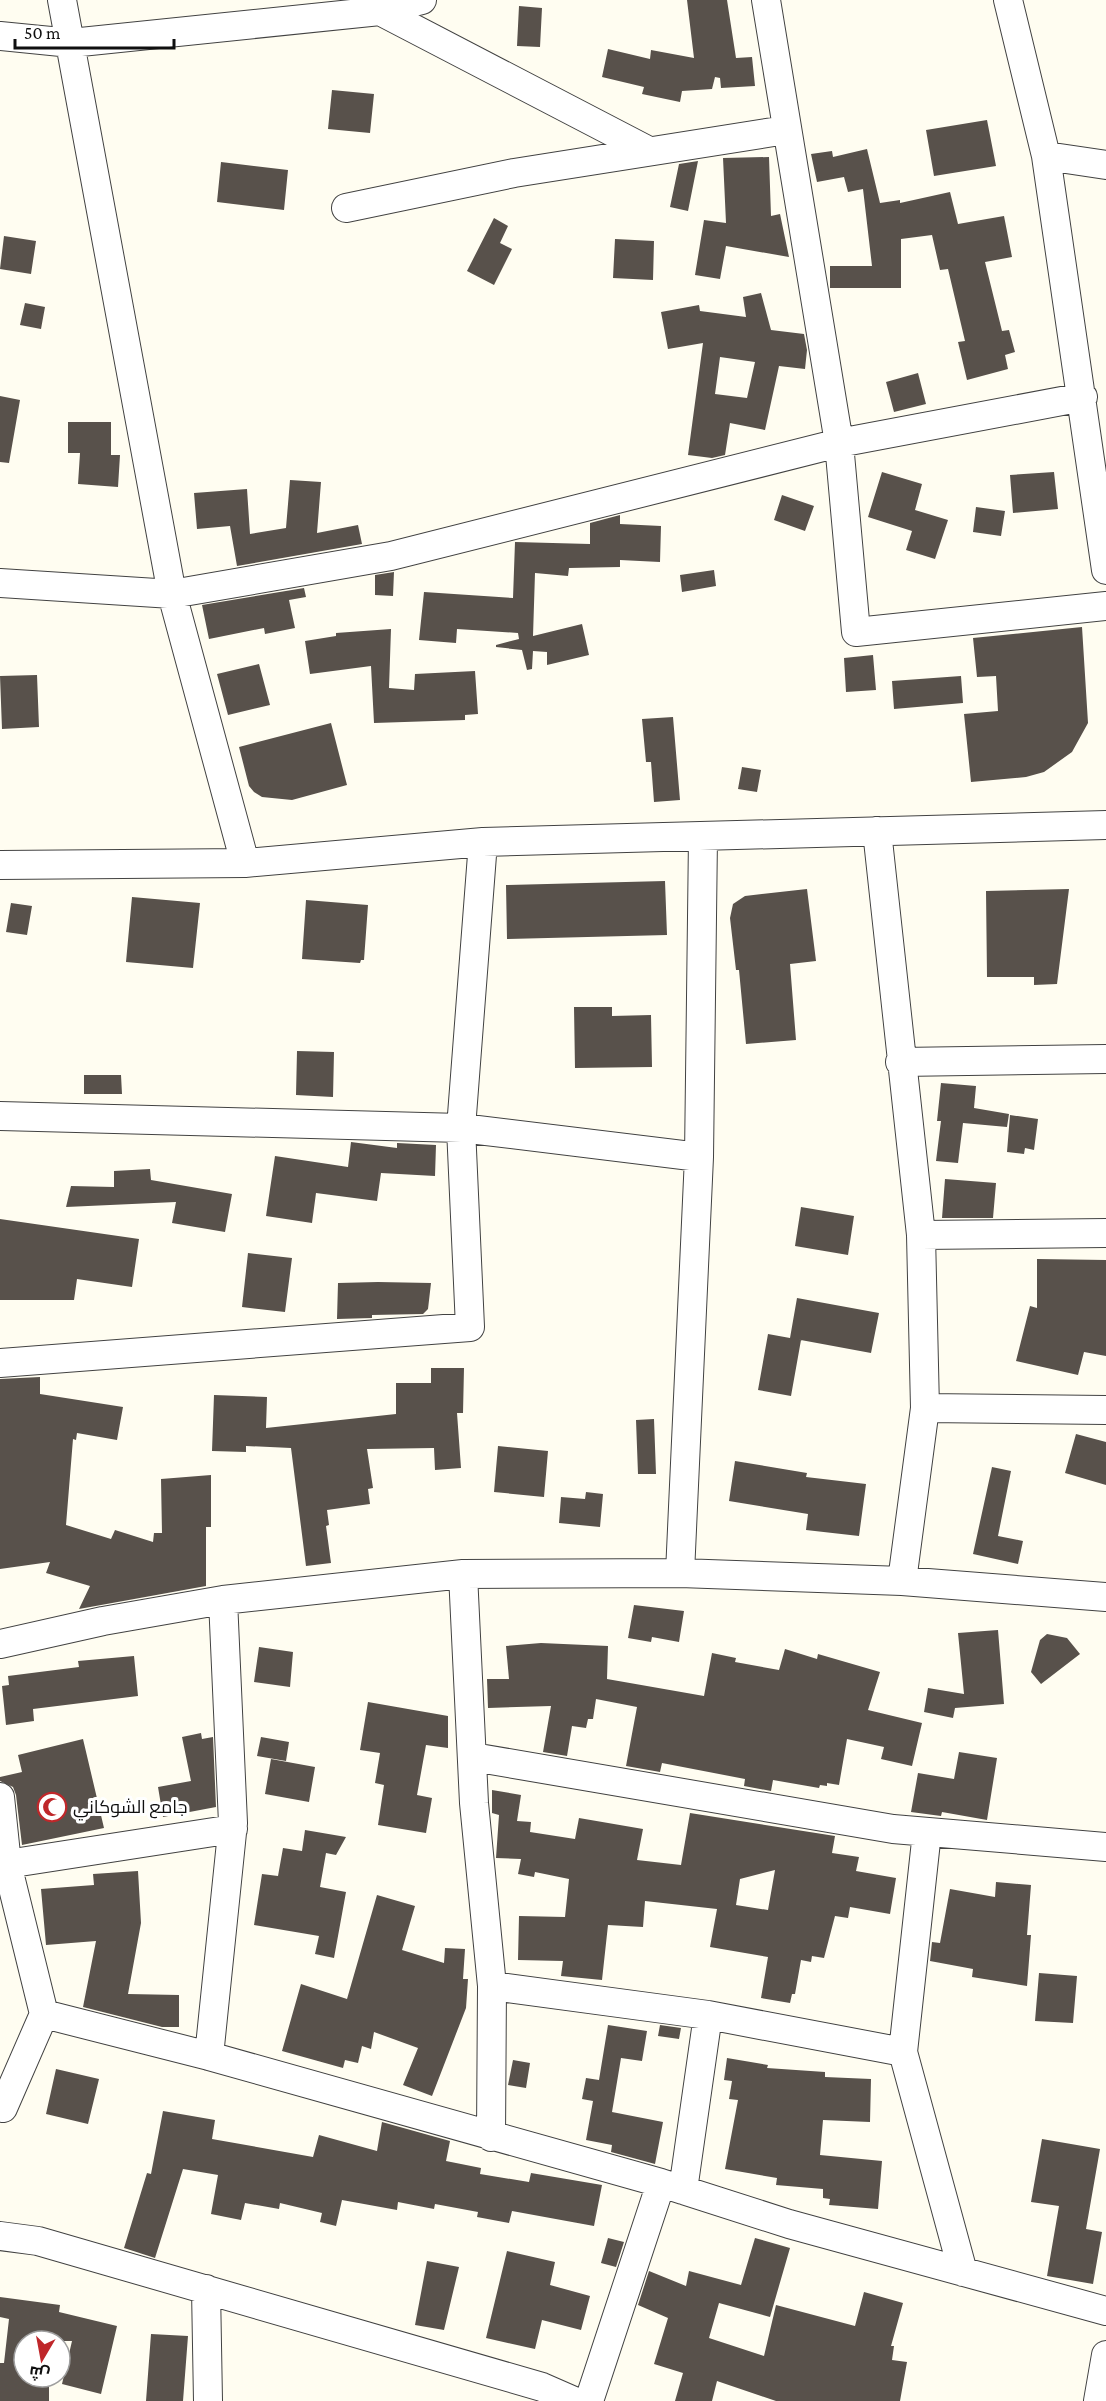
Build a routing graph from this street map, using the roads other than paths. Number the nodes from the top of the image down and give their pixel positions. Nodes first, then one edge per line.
1 (62, 0) edge
2 (422, 0) edge
3 (766, 0) edge
4 (1008, 0) edge
5 (380, 11) junction
6 (0, 36) edge
7 (72, 43) junction
8 (786, 129) junction
9 (650, 151) junction
10 (1046, 156) junction
11 (1106, 165) edge
12 (346, 208) dead end
13 (1083, 397) junction
14 (839, 443) junction
15 (1106, 570) edge
16 (0, 583) edge
17 (172, 594) junction
18 (1106, 606) edge
19 (1106, 825) edge
20 (877, 831) junction
21 (703, 837) junction
22 (483, 842) junction
23 (245, 863) junction
24 (0, 865) edge
25 (1106, 1059) edge
26 (900, 1062) junction
27 (0, 1116) edge
28 (461, 1128) junction
29 (699, 1157) junction
30 (1106, 1233) edge
31 (921, 1235) junction
32 (0, 1363) edge
33 (925, 1408) junction
34 (1106, 1410) edge
35 (680, 1573) junction
36 (463, 1574) junction
37 (902, 1581) junction
38 (1106, 1597) edge
39 (223, 1600) junction
40 (0, 1644) edge
41 (473, 1757) junction
42 (0, 1797) edge
43 (233, 1829) junction
44 (927, 1832) junction
45 (1106, 1847) edge
46 (8, 1864) junction
47 (492, 1986) junction
48 (44, 2014) junction
49 (708, 2015) junction
50 (903, 2052) junction
51 (209, 2056) junction
52 (0, 2106) edge
53 (491, 2137) junction
54 (672, 2187) junction
55 (0, 2236) edge
56 (963, 2272) junction
57 (206, 2289) junction
58 (1106, 2311) edge
59 (1106, 2355) edge
60 (208, 2401) edge
61 (574, 2401) edge
62 (589, 2401) edge
63 (1098, 2401) edge

1 - 7 street
2 - 5 street
3 - 8 street
4 - 10 street
5 - 7 street
5 - 9 street
6 - 7 street
7 - 17 street
8 - 9 street
8 - 14 street
9 - 12 street
10 - 11 street
10 - 13 street
13 - 14 street
13 - 15 street
14 - 17 street
14 - 18 street
16 - 17 street
17 - 23 street
19 - 20 street
20 - 21 street
20 - 26 street
21 - 22 street
21 - 29 street
22 - 23 street
22 - 28 street
23 - 24 street
25 - 26 street
26 - 31 street
27 - 28 street
28 - 29 street
28 - 32 street
29 - 35 street
30 - 31 street
31 - 33 street
33 - 34 street
33 - 37 street
35 - 36 street
35 - 37 street
36 - 39 street
36 - 41 street
37 - 38 street
39 - 40 street
39 - 43 street
41 - 44 street
41 - 47 street
42 - 46 street
43 - 46 street
43 - 51 street
44 - 45 street
44 - 50 street
46 - 48 street
47 - 49 street
47 - 53 street
48 - 51 street
48 - 52 street
49 - 50 street
49 - 54 street
50 - 56 street
51 - 53 street
53 - 54 street
54 - 56 street
54 - 62 street
55 - 57 street
56 - 58 street
57 - 60 street
57 - 61 street
59 - 63 street

